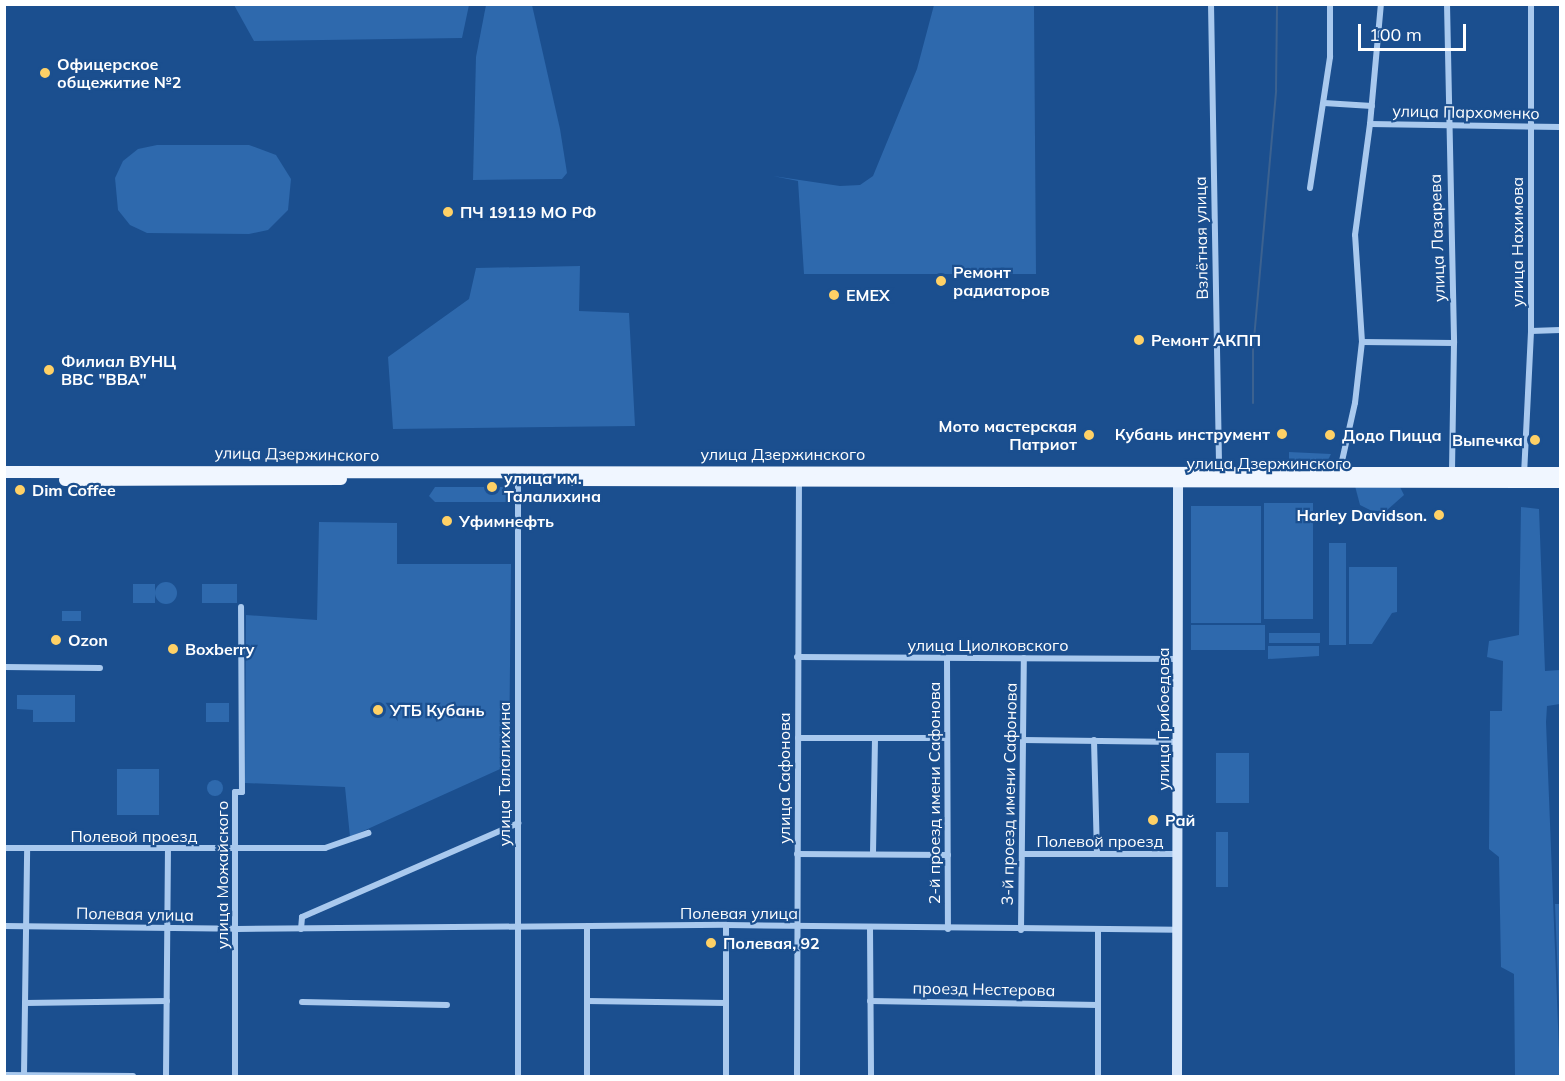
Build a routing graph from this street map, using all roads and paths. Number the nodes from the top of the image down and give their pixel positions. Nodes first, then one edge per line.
1 (1211, 4) edge
2 (1330, 4) edge
3 (1381, 4) edge
4 (1447, 4) edge
5 (1531, 4) edge
6 (1324, 102) junction
7 (1372, 106) junction
8 (1370, 124) junction
9 (1448, 125) junction
10 (1560, 127) edge
11 (1530, 128) junction
12 (1310, 188) dead end
13 (1560, 330) edge
14 (1531, 331) junction
15 (1362, 342) junction
16 (1454, 343) junction
17 (1219, 470) junction
18 (1340, 470) junction
19 (1452, 471) junction
20 (4, 472) edge
21 (1560, 472) edge
22 (1178, 475) junction
23 (1524, 475) junction
24 (518, 476) junction
25 (4, 480) edge
26 (799, 480) junction
27 (1560, 482) edge
28 (242, 607) dead end
29 (797, 657) junction
30 (947, 658) junction
31 (1024, 658) junction
32 (1178, 659) junction
33 (4, 667) edge
34 (100, 668) dead end
35 (798, 738) junction
36 (947, 738) junction
37 (875, 740) junction
38 (1023, 740) junction
39 (1094, 740) junction
40 (1178, 742) junction
41 (518, 823) junction
42 (368, 833) dead end
43 (4, 848) edge
44 (27, 848) junction
45 (168, 850) junction
46 (236, 850) junction
47 (797, 854) junction
48 (873, 854) junction
49 (1022, 854) junction
50 (1097, 854) junction
51 (1177, 854) junction
52 (948, 855) junction
53 (726, 925) junction
54 (4, 926) edge
55 (26, 926) junction
56 (518, 926) junction
57 (167, 927) junction
58 (797, 927) junction
59 (301, 928) junction
60 (587, 928) junction
61 (870, 928) junction
62 (237, 929) junction
63 (948, 929) junction
64 (1021, 930) junction
65 (1177, 930) junction
66 (1098, 931) junction
67 (166, 1001) junction
68 (587, 1001) junction
69 (870, 1001) junction
70 (302, 1002) dead end
71 (25, 1003) junction
72 (726, 1004) junction
73 (447, 1005) dead end
74 (1098, 1005) junction
75 (4, 1075) edge
76 (24, 1075) junction
77 (236, 1076) edge
78 (133, 1077) edge
79 (166, 1077) edge
80 (230, 1077) edge
81 (518, 1077) edge
82 (587, 1077) edge
83 (726, 1077) edge
84 (797, 1077) edge
85 (871, 1077) edge
86 (1098, 1077) edge
87 (1177, 1077) edge

1 - 17 street, Взлётная улица
2 - 6 street
3 - 7 street
4 - 9 street, улица Лазарева
5 - 11 street, улица Нахимова
6 - 7 street
6 - 12 street
7 - 8 street
8 - 9 street, улица Пархоменко
8 - 15 street
9 - 11 street, улица Пархоменко
9 - 16 street, улица Лазарева
10 - 11 street, улица Пархоменко
11 - 14 street, улица Нахимова
13 - 14 street
14 - 23 street, улица Нахимова
15 - 16 street
15 - 18 street
16 - 19 street, улица Лазарева
17 - 18 main road, улица Дзержинского
17 - 22 main road, улица Дзержинского
18 - 19 main road, улица Дзержинского
19 - 23 main road, улица Дзержинского
20 - 24 main road, улица Дзержинского
21 - 23 main road, улица Дзержинского
22 - 23 main road, улица Дзержинского
22 - 24 main road, улица Дзержинского
22 - 26 main road, улица Дзержинского
22 - 32 street, улица Грибоедова
23 - 27 main road, улица Дзержинского
24 - 25 main road, улица Дзержинского
24 - 26 main road, улица Дзержинского
24 - 41 street, улица Талалихина
26 - 29 street, улица Сафонова
28 - 46 street, улица Можайского
29 - 30 street, улица Циолковского
29 - 35 street, улица Сафонова
30 - 31 street, улица Циолковского
30 - 36 street, 2-й проезд имени Сафонова
31 - 32 street, улица Циолковского
31 - 38 street, 3-й проезд имени Сафонова
32 - 40 street, улица Грибоедова
33 - 34 street
35 - 37 street
35 - 47 street, улица Сафонова
36 - 37 street
36 - 52 street, 2-й проезд имени Сафонова
37 - 48 street
38 - 39 street
38 - 49 street, 3-й проезд имени Сафонова
39 - 40 street
39 - 50 street
40 - 51 street, улица Грибоедова
41 - 56 street, улица Талалихина
41 - 59 street
42 - 46 street, Полевой проезд
43 - 44 street, Полевой проезд
44 - 45 street, Полевой проезд
44 - 55 street
45 - 46 street, Полевой проезд
45 - 57 street
46 - 62 street, улица Можайского
47 - 48 street
47 - 58 street, улица Сафонова
48 - 52 street
49 - 50 street, Полевой проезд
49 - 64 street, 3-й проезд имени Сафонова
50 - 51 street, Полевой проезд
51 - 65 street, улица Грибоедова
52 - 63 street, 2-й проезд имени Сафонова
53 - 58 street, Полевая улица
53 - 60 street, Полевая улица
53 - 72 street
54 - 55 street, Полевая улица
55 - 57 street, Полевая улица
55 - 71 street
56 - 59 street, Полевая улица
56 - 60 street, Полевая улица
56 - 81 street, улица Талалихина
57 - 62 street, Полевая улица
57 - 67 street
58 - 61 street, Полевая улица
58 - 84 street, улица Сафонова
59 - 62 street, Полевая улица
60 - 68 street
61 - 63 street, Полевая улица
61 - 69 street
62 - 77 street, улица Можайского
63 - 64 street, Полевая улица
64 - 66 street, Полевая улица
65 - 66 street, Полевая улица
65 - 87 street, улица Грибоедова
66 - 74 street
67 - 71 street
67 - 79 street
68 - 72 street
68 - 82 street
69 - 74 street, проезд Нестерова
69 - 85 street
70 - 73 street
71 - 76 street
72 - 83 street
74 - 86 street
75 - 76 street
76 - 78 street
77 - 80 street

